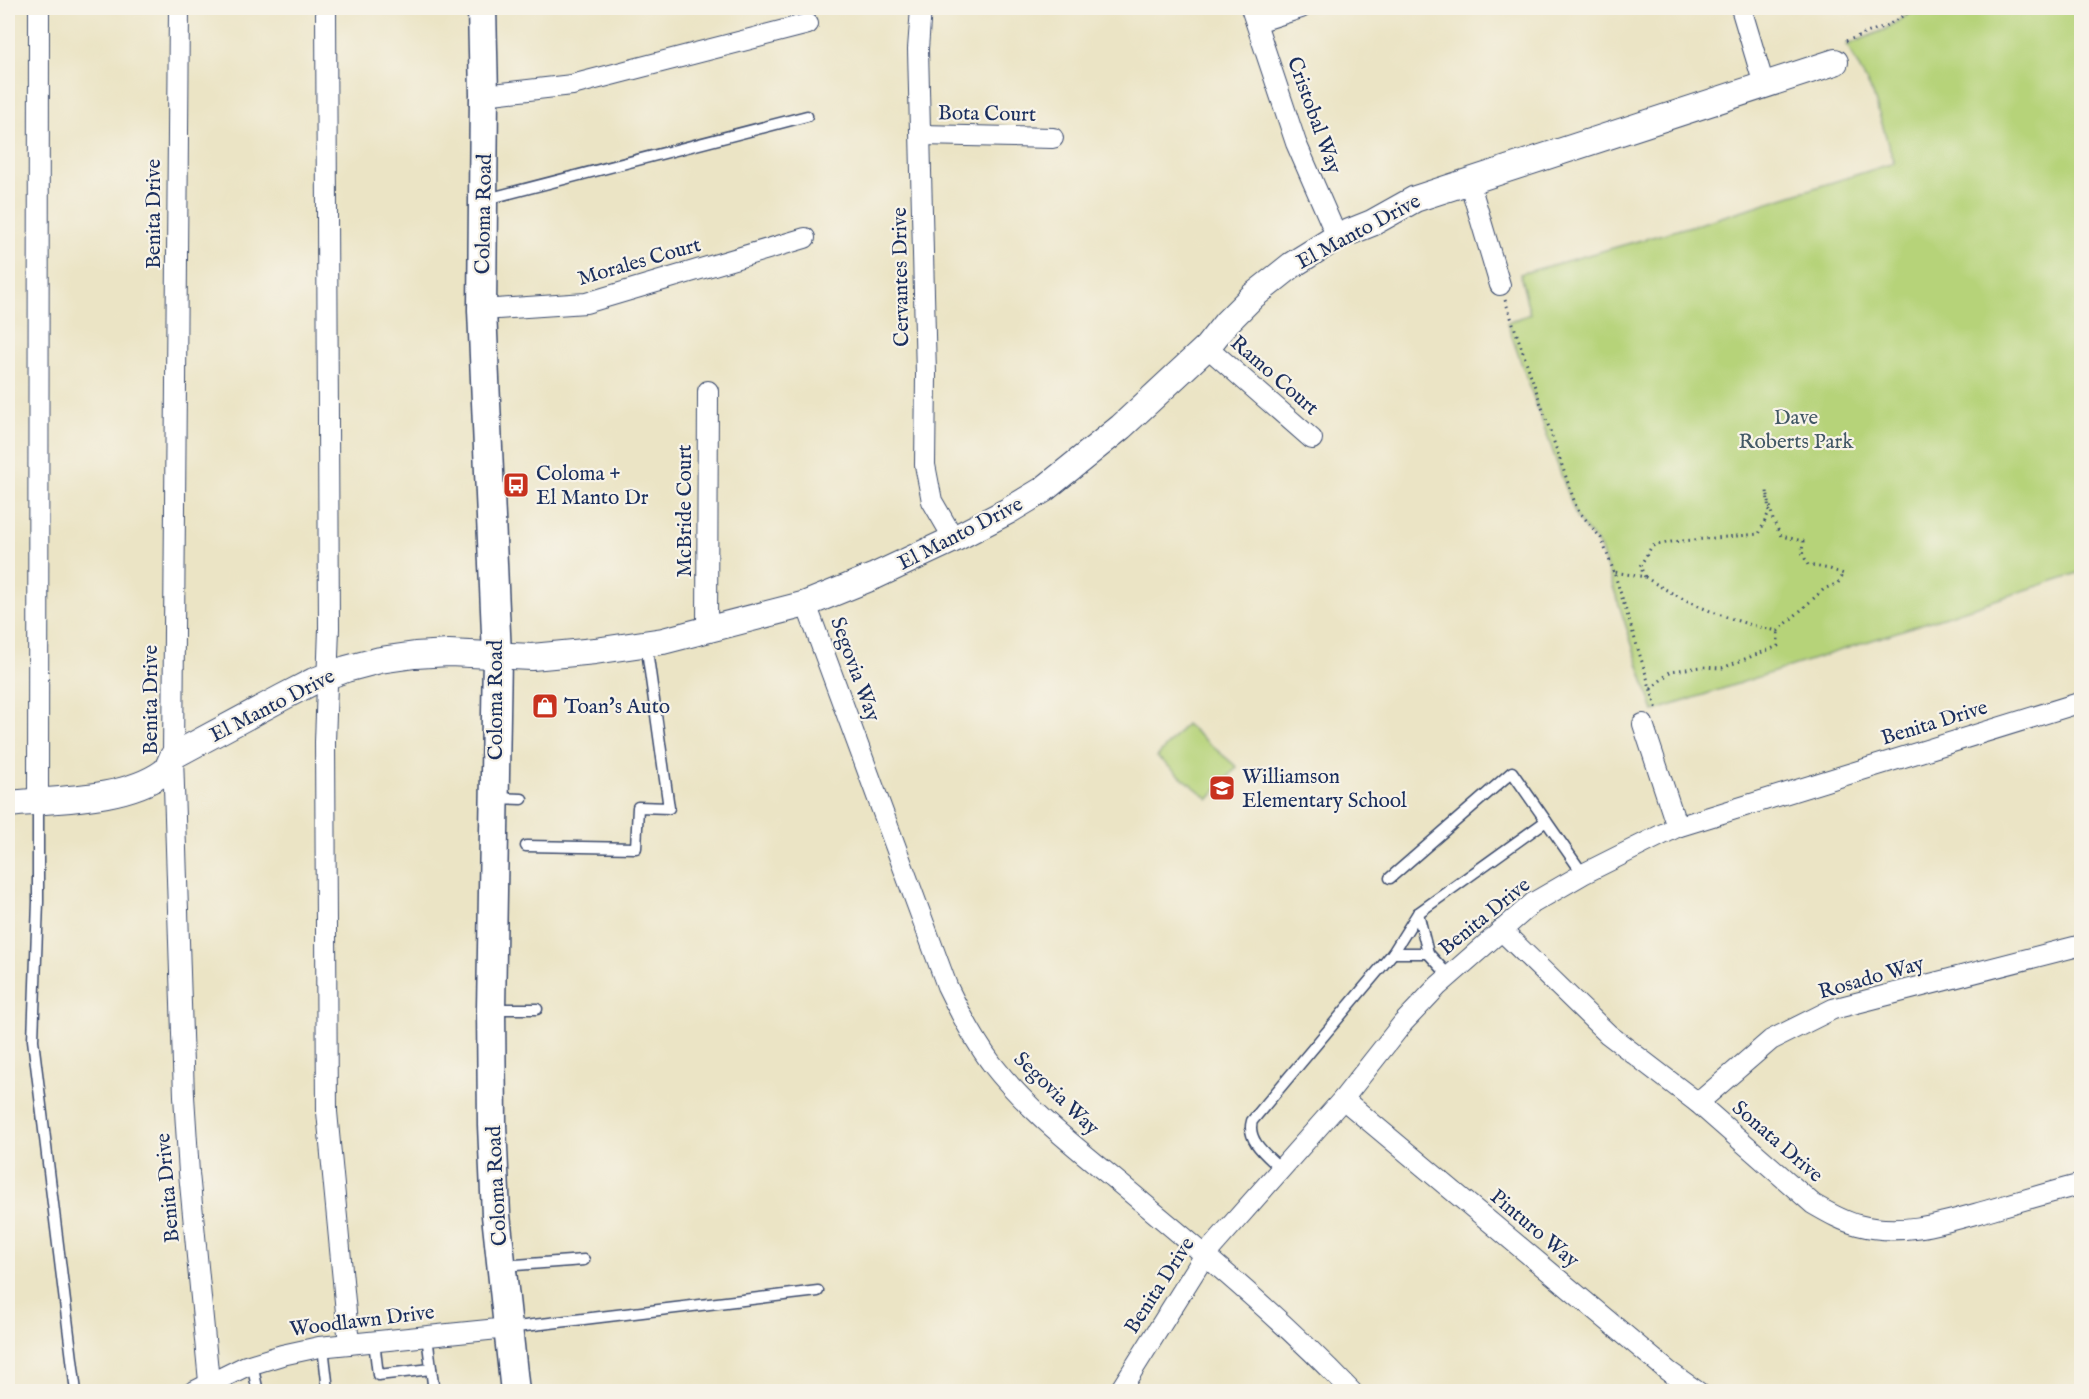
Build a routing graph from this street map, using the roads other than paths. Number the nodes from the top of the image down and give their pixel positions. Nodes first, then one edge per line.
1 (39, 8) edge
2 (179, 8) edge
3 (326, 8) edge
4 (482, 8) edge
5 (921, 8) edge
6 (1301, 8) edge
7 (1741, 8) edge
8 (1254, 15) edge
9 (808, 24) dead end
10 (1841, 52) road end
11 (1764, 85) junction
12 (484, 95) junction
13 (807, 116) dead end
14 (921, 135) junction
15 (1053, 138) dead end
16 (1470, 181) junction
17 (483, 200) junction
18 (1337, 237) junction
19 (805, 238) dead end
20 (1500, 285) road end
21 (482, 310) junction
22 (1207, 347) junction
23 (708, 391) dead end
24 (1312, 439) dead end
25 (954, 539) junction
26 (806, 604) junction
27 (707, 631) junction
28 (646, 643) junction
29 (497, 656) junction
30 (328, 675) junction
31 (2082, 702) edge
32 (1650, 717) road end
33 (173, 756) junction
34 (38, 801) junction
35 (8, 804) edge
36 (1546, 821) junction
37 (1677, 826) junction
38 (526, 846) dead end
39 (1583, 874) junction
40 (1390, 878) dead end
41 (1418, 913) junction
42 (1501, 930) junction
43 (2082, 945) edge
44 (1428, 952) junction
45 (1393, 953) junction
46 (1449, 976) junction
47 (491, 1009) junction
48 (537, 1009) dead end
49 (1343, 1098) junction
50 (1698, 1103) junction
51 (1281, 1169) junction
52 (2082, 1184) edge
53 (1205, 1256) junction
54 (584, 1260) dead end
55 (501, 1266) junction
56 (818, 1291) dead end
57 (508, 1328) junction
58 (427, 1336) junction
59 (374, 1341) junction
60 (349, 1344) junction
61 (323, 1347) junction
62 (252, 1364) junction
63 (431, 1369) junction
64 (204, 1388) edge
65 (76, 1392) edge
66 (258, 1392) edge
67 (321, 1392) edge
68 (434, 1392) edge
69 (515, 1392) edge
70 (1119, 1392) edge
71 (1352, 1392) edge
72 (1698, 1392) edge

1 - 34 street
2 - 33 street, Benita Drive
3 - 30 street
4 - 12 main road, Coloma Road
5 - 14 street, Cervantes Drive
6 - 8 street
7 - 11 street
8 - 18 street, Cristobal Way
9 - 12 street
10 - 11 street, El Manto Drive
11 - 16 street, El Manto Drive
12 - 17 main road, Coloma Road
13 - 17 lane
14 - 15 street, Bota Court
14 - 25 street, Cervantes Drive
16 - 18 street, El Manto Drive
16 - 20 street
17 - 21 main road, Coloma Road
18 - 22 street, El Manto Drive
19 - 21 street, Morales Court
21 - 29 main road, Coloma Road
22 - 24 street, Ramo Court
22 - 25 street, El Manto Drive
23 - 27 street, McBride Court
25 - 26 street, El Manto Drive
26 - 27 street, El Manto Drive
26 - 53 street, Segovia Way
27 - 28 street, El Manto Drive
28 - 29 street, El Manto Drive
28 - 38 lane
29 - 30 street, El Manto Drive
29 - 47 main road, Coloma Road
30 - 33 street, El Manto Drive
30 - 60 street
31 - 37 street, Benita Drive
32 - 37 street
33 - 34 street, El Manto Drive
33 - 64 street, Benita Drive
34 - 35 street, El Manto Drive
34 - 65 lane
36 - 39 lane
36 - 40 lane
36 - 41 lane
37 - 39 street, Benita Drive
39 - 42 street, Benita Drive
41 - 44 lane
41 - 45 lane
42 - 46 street, Benita Drive
42 - 50 street, Sonata Drive
43 - 50 street, Rosado Way
44 - 45 lane
44 - 46 lane
45 - 51 lane
46 - 49 street, Benita Drive
47 - 48 lane
47 - 55 main road, Coloma Road
49 - 51 street, Benita Drive
49 - 72 street, Pinturo Way
50 - 52 street, Sonata Drive
51 - 53 street, Benita Drive
53 - 70 street, Benita Drive
53 - 71 street, Segovia Way
54 - 55 lane
55 - 57 main road, Coloma Road
56 - 57 lane
57 - 58 street, Woodlawn Drive
57 - 69 main road, Coloma Road
58 - 59 street, Woodlawn Drive
58 - 63 lane
59 - 60 street, Woodlawn Drive
59 - 63 lane
60 - 61 street, Woodlawn Drive
61 - 62 street, Woodlawn Drive
61 - 67 lane
62 - 64 street, Woodlawn Drive
62 - 66 lane
63 - 68 lane

